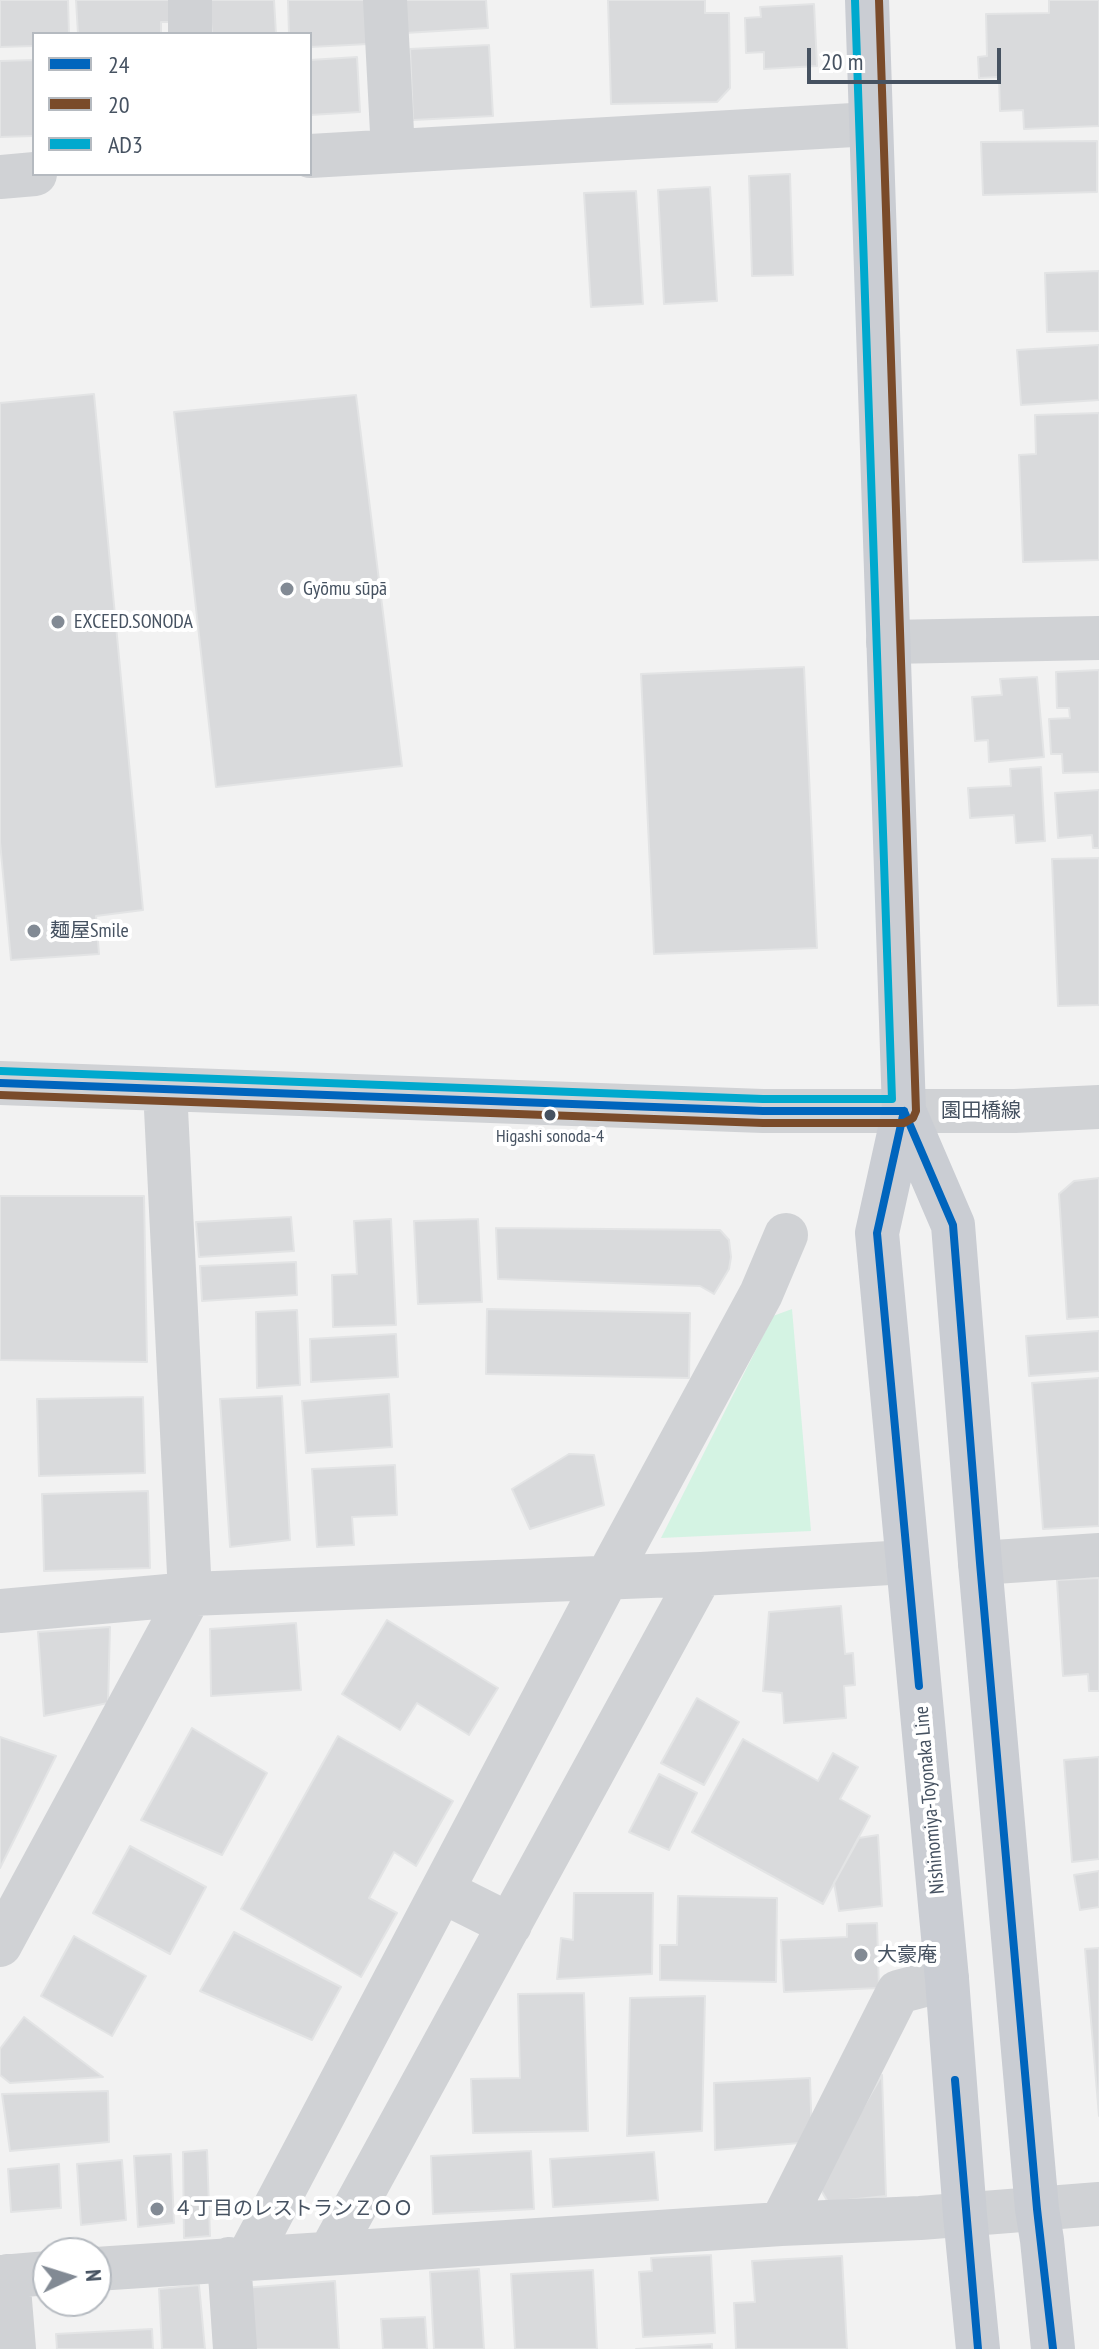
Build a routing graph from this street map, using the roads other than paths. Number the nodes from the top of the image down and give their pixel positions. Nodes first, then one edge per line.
1 (190, 0) edge
2 (385, 0) edge
3 (867, 0) edge
4 (190, 32) edge
5 (871, 124) junction
6 (393, 151) junction
7 (312, 156) edge
8 (32, 174) edge
9 (0, 177) edge
10 (1099, 638) edge
11 (888, 642) junction
12 (0, 1083) edge
13 (165, 1089) junction
14 (1099, 1107) edge
15 (904, 1111) junction
16 (786, 1235) dead end
17 (1099, 1555) edge
18 (907, 1562) junction
19 (980, 1563) junction
20 (701, 1574) junction
21 (607, 1578) junction
22 (190, 1594) junction
23 (0, 1611) edge
24 (442, 1891) junction
25 (510, 1925) junction
26 (0, 1945) edge
27 (947, 1979) junction
28 (1099, 2204) edge
29 (1037, 2209) junction
30 (965, 2215) junction
31 (781, 2224) junction
32 (330, 2253) junction
33 (238, 2259) junction
34 (112, 2268) edge
35 (19, 2275) edge
36 (14, 2349) edge
37 (235, 2349) edge
38 (978, 2349) edge
39 (1053, 2349) edge

1 - 4 street
2 - 6 street
3 - 5 main road, Nishinomiya-Toyonaka Line
5 - 6 street
5 - 11 main road, Nishinomiya-Toyonaka Line
6 - 7 street
8 - 9 street
10 - 11 street
11 - 15 main road, Nishinomiya-Toyonaka Line
12 - 13 street, 園田橋線
13 - 15 street, 園田橋線
13 - 22 street
14 - 15 street, 園田橋線
15 - 18 main road, Nishinomiya-Toyonaka Line
15 - 19 main road, Nishinomiya-Toyonaka Line
16 - 21 street
17 - 19 street
18 - 20 street
18 - 27 main road, Nishinomiya-Toyonaka Line
19 - 29 main road, Nishinomiya-Toyonaka Line
20 - 21 street
20 - 25 street
21 - 22 street
21 - 24 street
22 - 23 street
22 - 26 street
24 - 25 street
24 - 33 street
25 - 32 street
27 - 30 main road, Nishinomiya-Toyonaka Line
27 - 31 street
28 - 29 street
29 - 30 street
29 - 39 main road, Nishinomiya-Toyonaka Line
30 - 31 street
30 - 38 main road, Nishinomiya-Toyonaka Line
31 - 32 street
32 - 33 street
33 - 34 street
33 - 37 street
35 - 36 street

